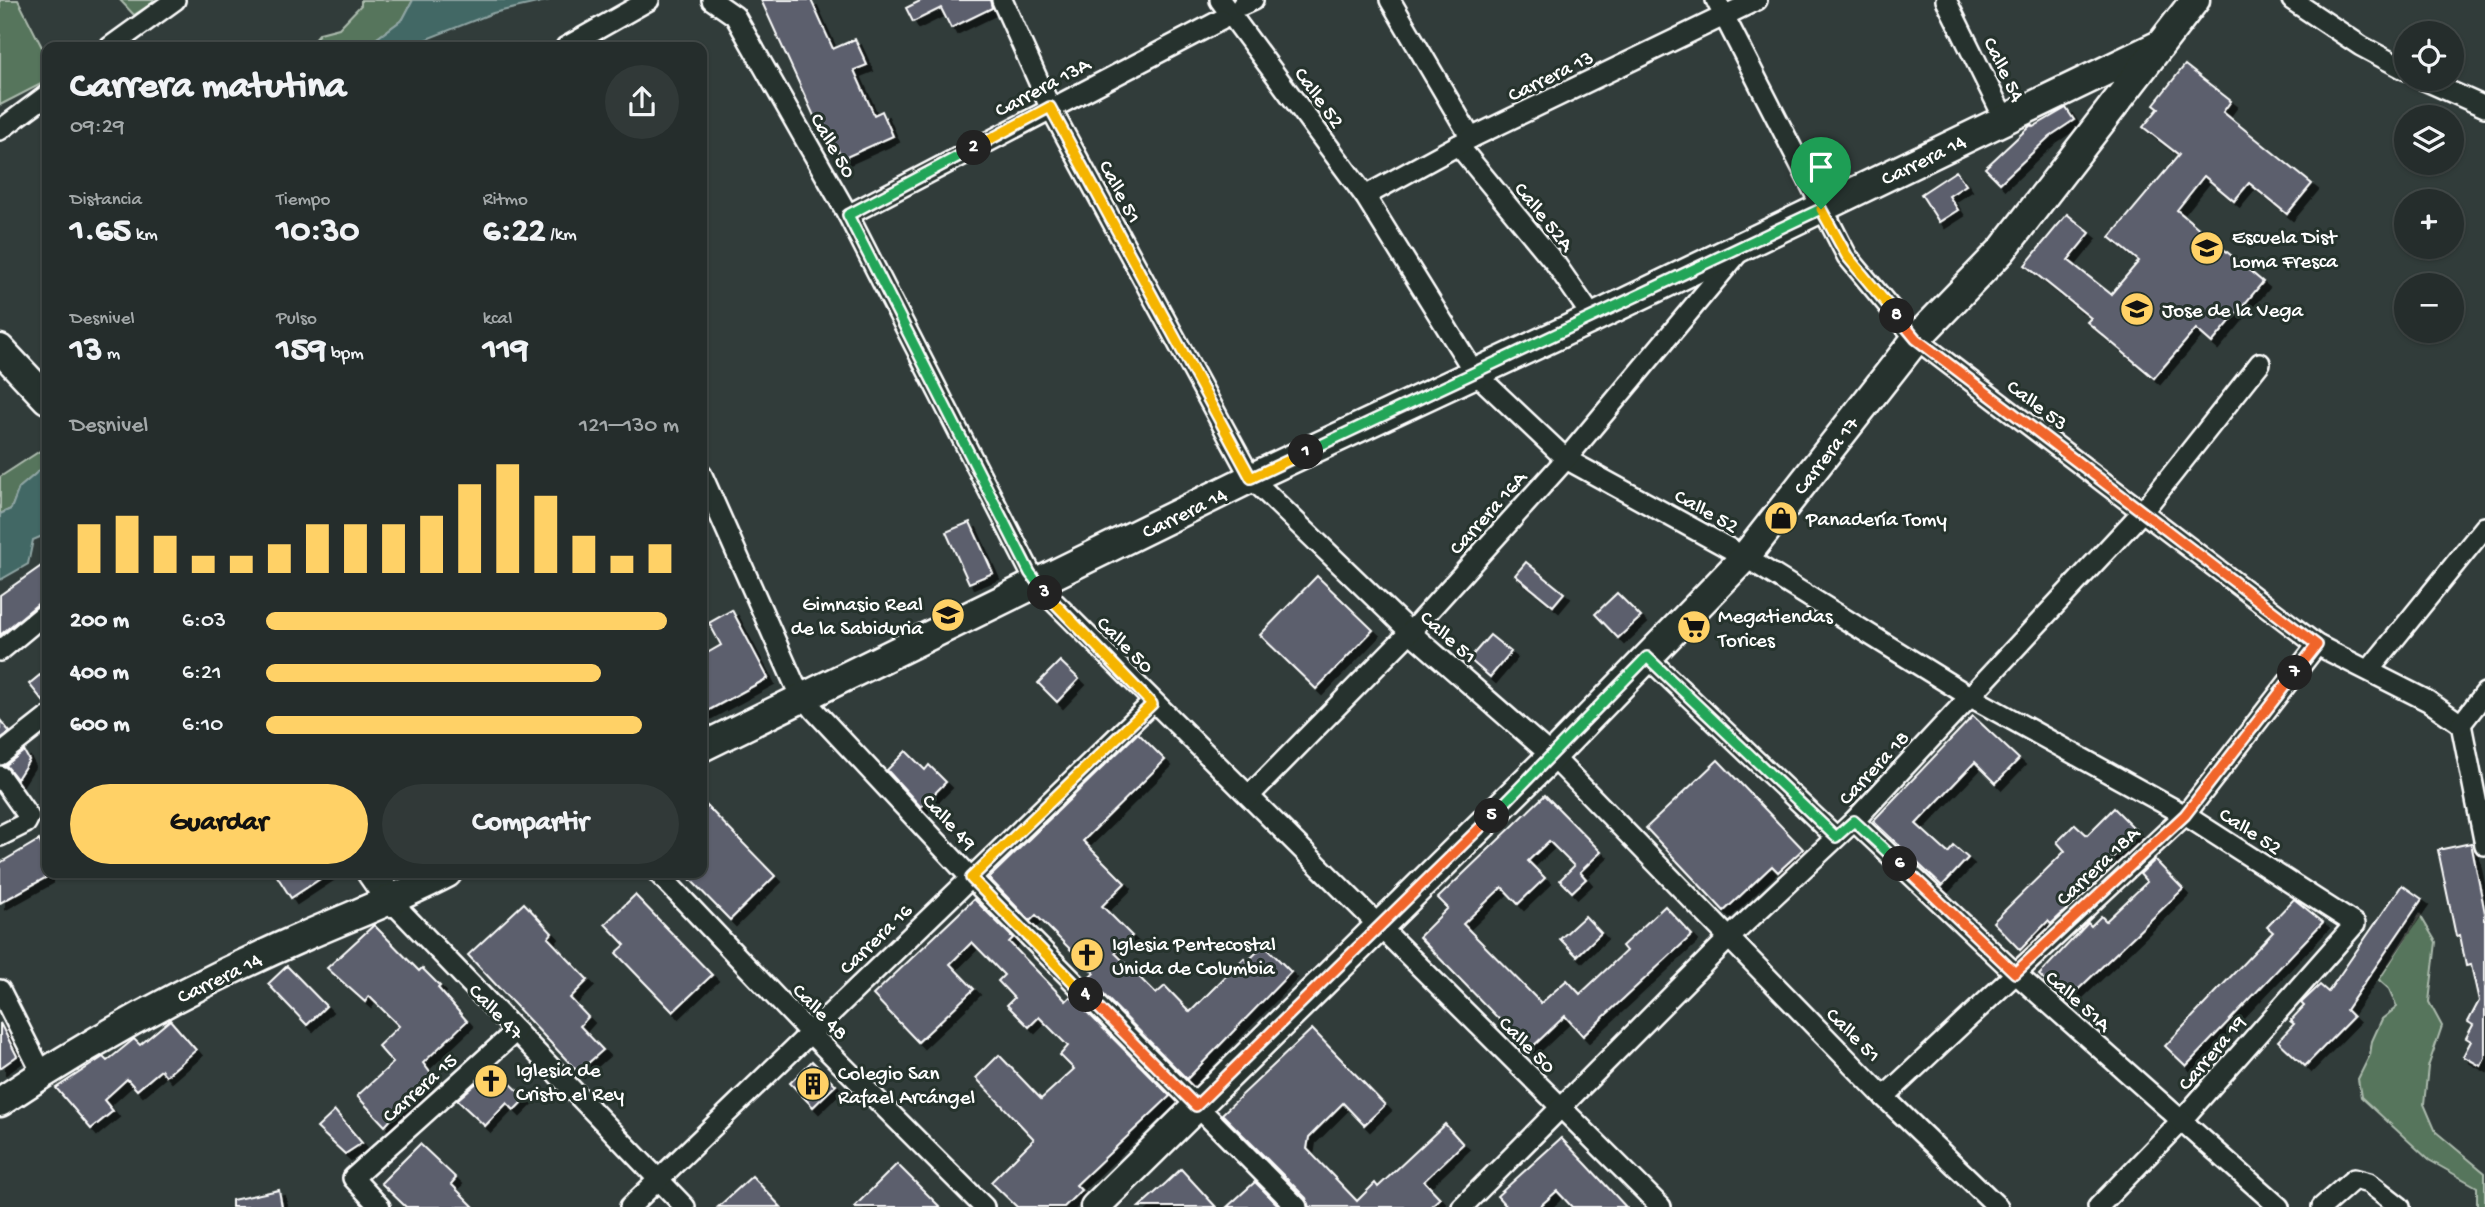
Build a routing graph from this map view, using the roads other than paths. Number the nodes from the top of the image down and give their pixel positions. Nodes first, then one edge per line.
1 (175, 0) edge
2 (649, 0) edge
3 (712, 0) edge
4 (1002, 0) edge
5 (1390, 0) edge
6 (1757, 0) edge
7 (1947, 0) edge
8 (2195, 0) edge
9 (2292, 0) edge
10 (1720, 8) edge
11 (1220, 10) edge
12 (117, 42) edge
13 (575, 42) edge
14 (2161, 45) junction
15 (2394, 64) edge
16 (2449, 91) edge
17 (42, 99) edge
18 (1050, 107) junction
19 (2485, 107) edge
20 (2004, 120) junction
21 (0, 130) edge
22 (1464, 141) junction
23 (1365, 196) junction
24 (1821, 209) junction
25 (848, 215) junction
26 (1744, 245) junction
27 (1593, 318) junction
28 (1916, 339) junction
29 (0, 349) edge
30 (2260, 363) dead end
31 (1474, 372) junction
32 (42, 395) edge
33 (1566, 459) junction
34 (1251, 478) junction
35 (707, 486) edge
36 (2143, 512) junction
37 (2485, 527) edge
38 (1745, 557) junction
39 (1037, 585) junction
40 (42, 616) edge
41 (1409, 632) junction
42 (2317, 645) junction
43 (0, 651) edge
44 (1647, 657) junction
45 (2370, 669) junction
46 (2485, 693) edge
47 (1969, 696) junction
48 (804, 698) junction
49 (1152, 704) junction
50 (42, 722) edge
51 (2461, 724) junction
52 (707, 745) edge
53 (0, 755) edge
54 (1552, 756) junction
55 (0, 776) edge
56 (1249, 796) junction
57 (2185, 815) junction
58 (1854, 821) junction
59 (0, 836) edge
60 (1836, 837) junction
61 (2485, 845) edge
62 (375, 878) edge
63 (438, 878) edge
64 (663, 878) edge
65 (971, 878) junction
66 (392, 902) junction
67 (2355, 924) joint
68 (1380, 926) junction
69 (1728, 939) junction
70 (2015, 973) junction
71 (0, 990) edge
72 (516, 1031) junction
73 (809, 1032) junction
74 (42, 1073) junction
75 (1884, 1097) junction
76 (0, 1102) edge
77 (1196, 1106) junction
78 (1559, 1108) junction
79 (2180, 1122) junction
80 (659, 1180) junction
81 (380, 1207) edge
82 (630, 1207) edge
83 (685, 1207) edge
84 (984, 1207) edge
85 (1095, 1207) edge
86 (1297, 1207) edge
87 (1462, 1207) edge
88 (1661, 1207) edge
89 (1998, 1207) edge
90 (2098, 1207) edge
91 (2279, 1207) edge
92 (2322, 1207) edge
93 (2400, 1207) edge

1 - 12 street
2 - 13 street
3 - 25 street, Calle 50
4 - 18 street, Calle 51
5 - 22 street, Calle 52A
6 - 10 street, Carrera 13
7 - 20 street, Calle 54
8 - 14 main road, Carrera 17
9 - 15 street
10 - 22 street, Carrera 13
10 - 24 street, Calle 53
11 - 18 street, Carrera 13A
11 - 23 street, Calle 52
14 - 20 main road, Carrera 14
14 - 28 main road, Carrera 17
16 - 19 street
17 - 21 street
18 - 25 street, Carrera 13A
18 - 34 street, Calle 51
20 - 24 main road, Carrera 14
22 - 23 street, Carrera 13
22 - 27 street, Calle 52A
23 - 31 street, Calle 52
24 - 26 main road, Carrera 14
24 - 28 street, Calle 53
25 - 39 street, Calle 50
26 - 27 main road, Carrera 14
26 - 33 street, Carrera 16A
27 - 31 main road, Carrera 14
28 - 36 street, Calle 53
28 - 38 main road, Carrera 17
29 - 32 main road
30 - 36 street, Carrera 18
31 - 33 street, Calle 52
31 - 34 main road, Carrera 14
33 - 38 street, Calle 52
33 - 41 street, Carrera 16A
34 - 39 main road, Carrera 14
34 - 41 street, Calle 51
35 - 48 street, Calle 49
36 - 42 street, Calle 53
36 - 47 street, Carrera 18
37 - 45 street
38 - 44 main road, Carrera 17
38 - 47 street, Calle 52
39 - 48 main road, Carrera 14
39 - 49 street, Calle 50
40 - 43 street
41 - 54 street, Calle 51
41 - 56 street, Carrera 16A
42 - 45 street, Calle 53
42 - 57 street, Carrera 18A
44 - 54 main road, Carrera 17
44 - 60 street
45 - 51 street, Calle 53
46 - 51 street
47 - 57 street, Calle 52
47 - 58 street, Carrera 18
48 - 52 main road, Carrera 14
48 - 65 street, Calle 49
49 - 56 street, Calle 50
49 - 65 street, Carrera 16
50 - 53 street
51 - 61 street
54 - 68 main road, Carrera 17
54 - 69 street, Calle 51
55 - 59 street
56 - 68 street, Calle 50
57 - 67 street, Calle 52
57 - 70 street, Carrera 18A
58 - 60 street, Carrera 18
58 - 70 street, Calle 51A
60 - 69 street, Carrera 18
62 - 66 main road, Calle 47
63 - 66 main road, Carrera 14
64 - 73 street, Calle 48
65 - 73 street, Carrera 16
65 - 77 street, Calle 49
66 - 72 street, Calle 47
66 - 74 main road, Carrera 14
67 - 79 street, Carrera 19
68 - 77 main road, Carrera 17
68 - 78 street, Calle 50
69 - 75 street, Calle 51
69 - 78 street, Carrera 18
70 - 75 street, Carrera 18A
70 - 79 street, Calle 51A
71 - 74 street
72 - 80 street, Calle 47
72 - 81 street, Carrera 15
73 - 80 street, Carrera 16
73 - 84 street, Calle 48
74 - 76 main road, Carrera 14
75 - 89 street, Calle 51
77 - 85 main road, Carrera 17
77 - 86 street, Calle 49
78 - 87 street, Carrera 18
78 - 88 street, Calle 50
79 - 90 street, Carrera 19
79 - 91 street, Calle 51A
80 - 82 street, Carrera 16
80 - 83 street, Calle 47
92 - 93 street

